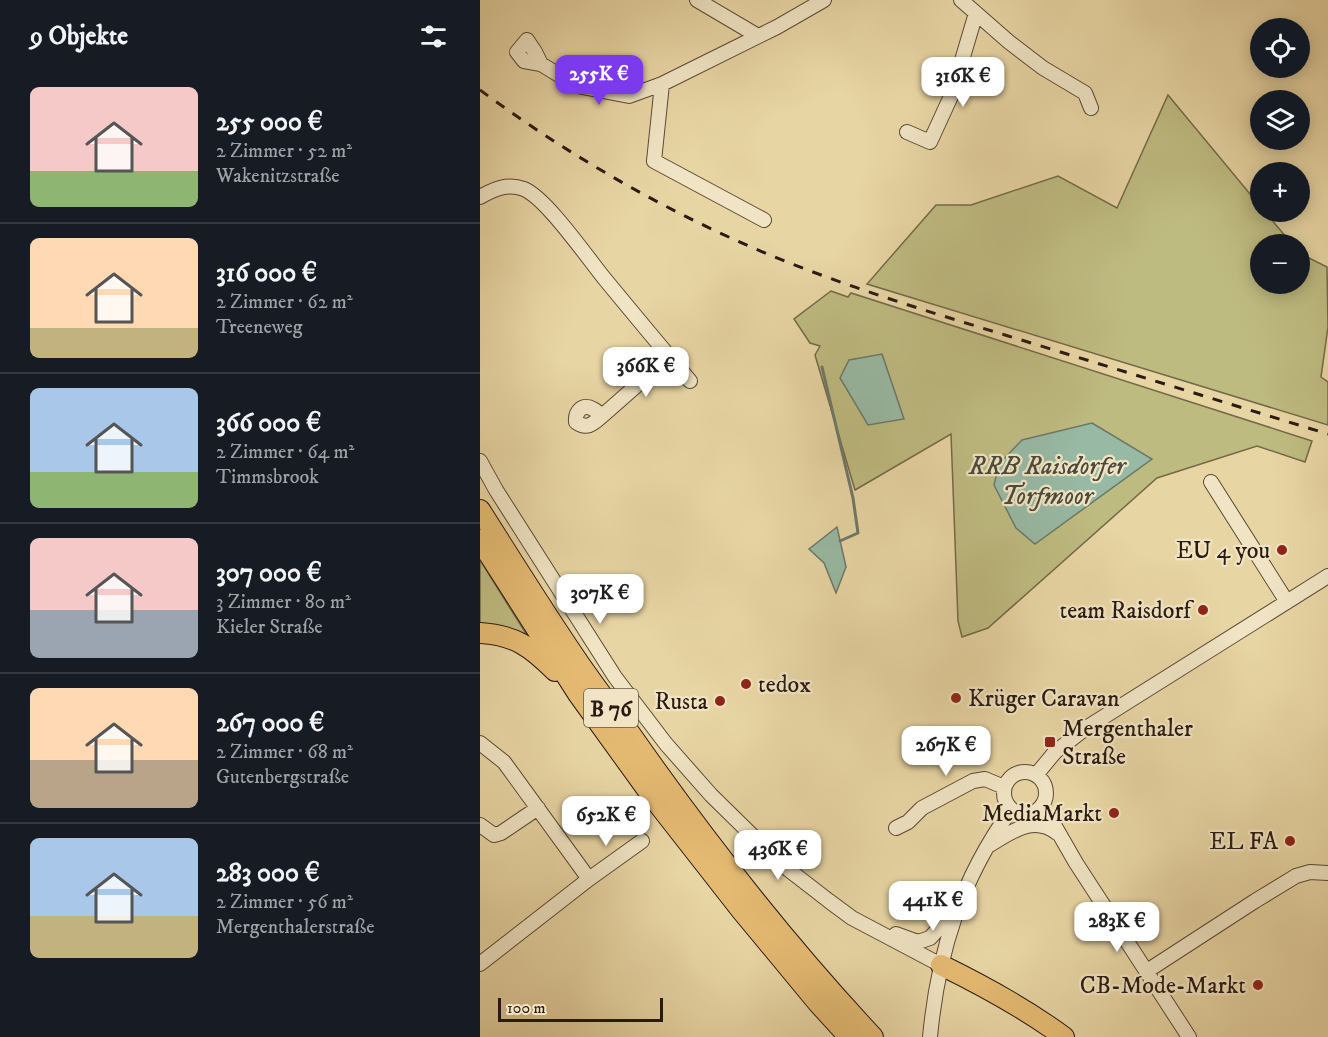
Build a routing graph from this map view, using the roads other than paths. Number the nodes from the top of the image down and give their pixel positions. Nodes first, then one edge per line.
1 (697, 0) edge
2 (824, 0) edge
3 (961, 0) edge
4 (976, 13) junction
5 (758, 36) junction
6 (541, 64) dead end
7 (662, 84) junction
8 (1090, 108) dead end
9 (907, 132) dead end
10 (480, 197) edge
11 (764, 220) dead end
12 (669, 357) junction
13 (690, 381) dead end
14 (602, 416) dead end
15 (480, 461) edge
16 (1211, 482) dead end
17 (480, 510) edge
18 (480, 540) edge
19 (1328, 576) edge
20 (1287, 602) junction
21 (480, 633) edge
22 (578, 694) junction
23 (480, 743) edge
24 (1036, 774) junction
25 (1004, 787) junction
26 (538, 808) junction
27 (1039, 809) junction
28 (1011, 810) junction
29 (480, 825) edge
30 (896, 828) dead end
31 (1063, 839) junction
32 (642, 841) dead end
33 (986, 847) junction
34 (1328, 873) edge
35 (589, 879) junction
36 (957, 908) junction
37 (852, 918) junction
38 (480, 964) edge
39 (941, 965) junction
40 (1147, 970) junction
41 (849, 1037) edge
42 (873, 1037) edge
43 (930, 1037) edge
44 (1064, 1037) edge
45 (1189, 1037) edge

1 - 5 street
2 - 5 street
3 - 4 street
4 - 8 street
4 - 9 street
5 - 7 street
6 - 7 street
7 - 11 street
10 - 12 street
12 - 13 street
12 - 14 street
15 - 37 street
16 - 20 street
17 - 42 highway, B 76
18 - 22 highway, B 76
19 - 20 street
20 - 24 street
21 - 22 highway, B 76
22 - 41 highway, B 76
23 - 26 street
24 - 25 street
24 - 27 street
25 - 28 street
25 - 30 street
26 - 29 street
26 - 35 street
27 - 28 street
27 - 31 street
28 - 33 street
31 - 33 street
31 - 40 street
32 - 35 street
33 - 36 street
34 - 40 street
35 - 38 street
36 - 37 street
36 - 39 street
37 - 39 street
39 - 43 street
39 - 44 highway
40 - 45 street

